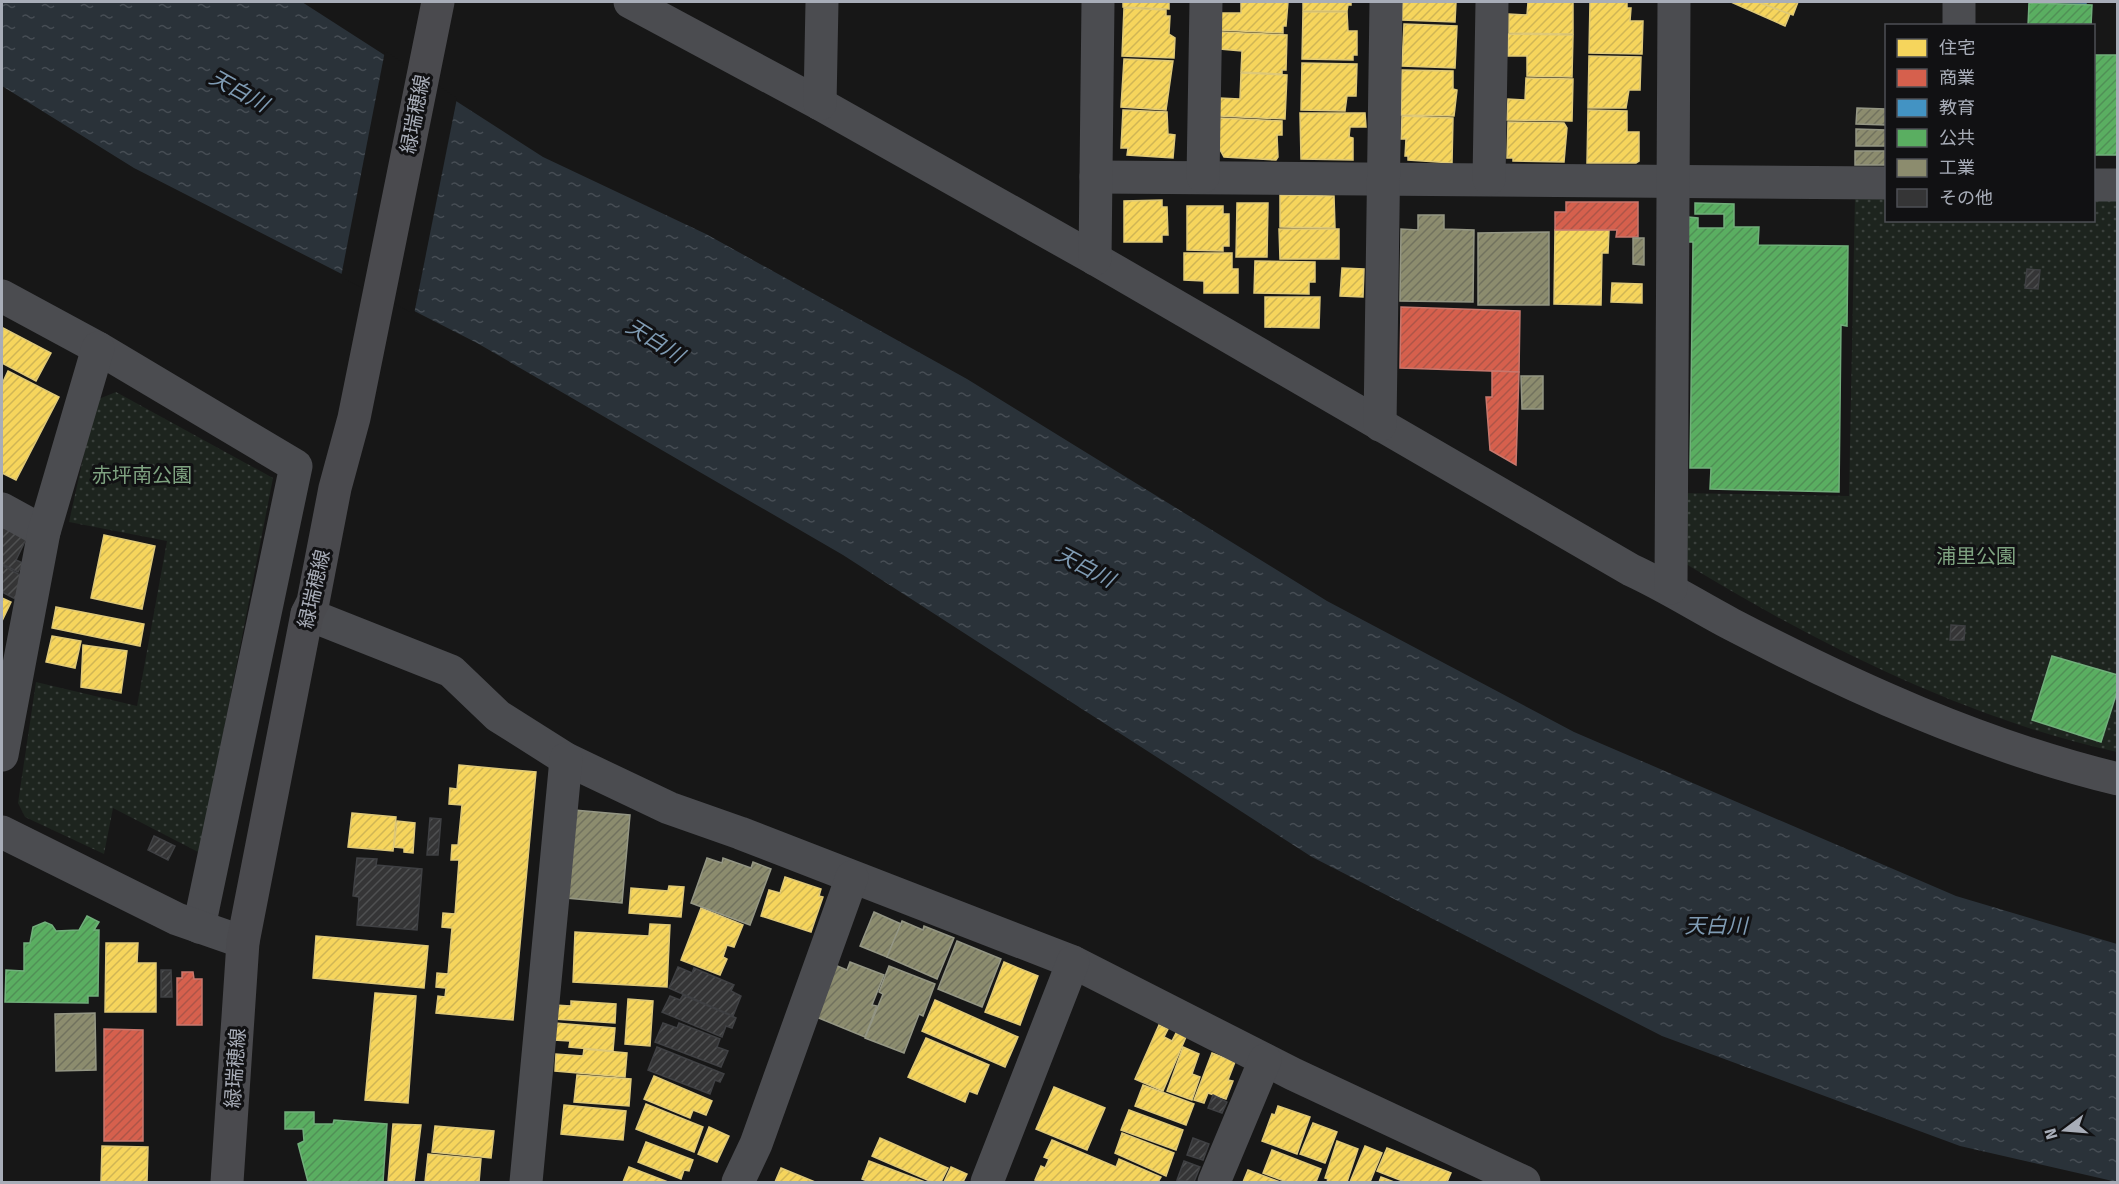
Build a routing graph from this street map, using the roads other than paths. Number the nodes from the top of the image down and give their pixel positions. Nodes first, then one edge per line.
1 (438, 2) edge
2 (822, 2) edge
3 (1098, 2) edge
4 (1206, 2) edge
5 (1386, 2) edge
6 (1492, 2) edge
7 (1674, 2) edge
8 (1959, 2) edge
9 (638, 4) edge
10 (1959, 24) edge
11 (820, 104) junction
12 (1096, 177) junction
13 (1203, 177) junction
14 (1384, 179) junction
15 (1489, 179) junction
16 (1671, 181) junction
17 (1885, 183) edge
18 (2095, 185) edge
19 (2118, 185) edge
20 (1095, 259) junction
21 (2, 296) edge
22 (98, 348) junction
23 (1380, 425) junction
24 (2, 509) edge
25 (44, 532) junction
26 (1671, 588) junction
27 (308, 614) junction
28 (2, 755) edge
29 (566, 759) junction
30 (2118, 779) edge
31 (2, 832) edge
32 (852, 877) junction
33 (199, 927) junction
34 (243, 942) junction
35 (1073, 962) junction
36 (1265, 1060) junction
37 (1476, 1172) edge
38 (228, 1182) edge
39 (526, 1182) edge
40 (738, 1182) edge
41 (987, 1182) edge
42 (1214, 1182) edge
43 (1524, 1182) edge

1 - 27 main road, 緑瑞穂線
2 - 11 street
3 - 12 street
4 - 13 street
5 - 14 street
6 - 15 street
7 - 16 street
8 - 10 street
9 - 11 street
11 - 20 street
12 - 13 street
12 - 20 street
13 - 14 street
14 - 15 street
14 - 23 street
15 - 16 street
16 - 17 street
16 - 26 street
18 - 19 street
20 - 23 street
21 - 22 street
22 - 25 street
22 - 33 street
23 - 26 street
24 - 25 street
25 - 28 street
26 - 30 street
27 - 29 street
27 - 34 main road, 緑瑞穂線
29 - 32 street
29 - 39 street
31 - 33 street
32 - 35 street
32 - 40 street
33 - 34 street
34 - 38 main road, 緑瑞穂線
35 - 36 street
35 - 41 street
36 - 37 street
36 - 42 street
37 - 43 street

